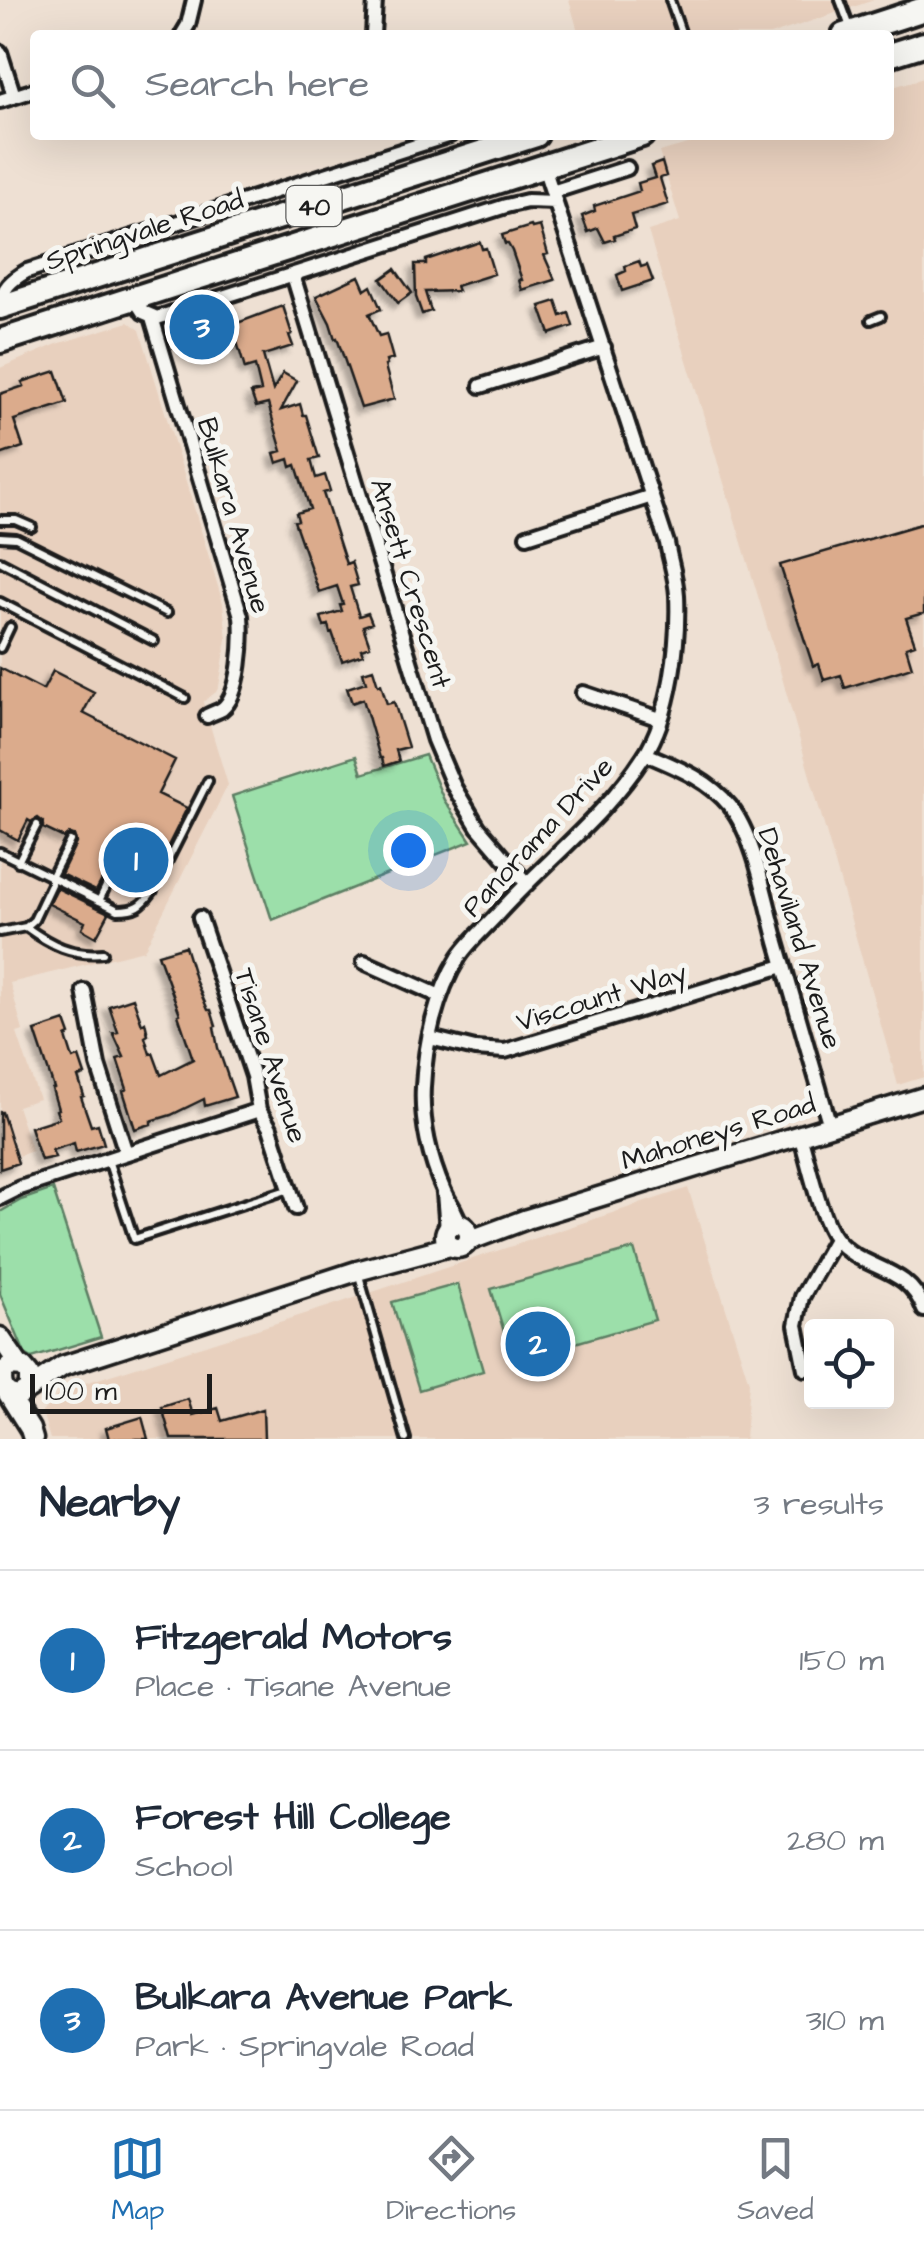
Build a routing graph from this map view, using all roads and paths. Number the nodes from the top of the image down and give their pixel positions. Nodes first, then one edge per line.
1 (194, 0) edge
2 (375, 0) edge
3 (670, 0) edge
4 (840, 0) edge
5 (924, 9) edge
6 (185, 30) edge
7 (374, 30) edge
8 (681, 30) edge
9 (848, 30) edge
10 (861, 30) edge
11 (924, 44) edge
12 (0, 52) edge
13 (894, 53) edge
14 (7, 98) edge
15 (520, 140) edge
16 (627, 140) edge
17 (403, 142) edge
18 (544, 167) junction
19 (627, 168) dead end
20 (516, 176) junction
21 (554, 197) junction
22 (506, 206) junction
23 (293, 275) junction
24 (134, 298) junction
25 (0, 306) edge
26 (882, 316) dead end
27 (152, 317) junction
28 (871, 320) dead end
29 (0, 341) edge
30 (604, 347) junction
31 (481, 386) dead end
32 (652, 496) junction
33 (0, 520) edge
34 (32, 527) dead end
35 (0, 536) edge
36 (527, 536) dead end
37 (0, 561) edge
38 (0, 602) edge
39 (167, 614) dead end
40 (10, 628) dead end
41 (2, 636) edge
42 (154, 642) dead end
43 (0, 648) edge
44 (583, 693) dead end
45 (185, 698) dead end
46 (207, 716) dead end
47 (660, 718) junction
48 (646, 754) junction
49 (208, 781) dead end
50 (37, 825) dead end
51 (70, 842) dead end
52 (0, 852) edge
53 (18, 862) junction
54 (116, 865) dead end
55 (51, 878) junction
56 (527, 884) junction
57 (99, 901) junction
58 (200, 918) dead end
59 (26, 927) junction
60 (0, 932) edge
61 (103, 954) dead end
62 (364, 962) dead end
63 (784, 966) junction
64 (84, 991) dead end
65 (440, 996) junction
66 (430, 1038) junction
67 (924, 1097) edge
68 (259, 1110) junction
69 (830, 1126) junction
70 (800, 1134) junction
71 (126, 1152) junction
72 (108, 1159) junction
73 (290, 1189) junction
74 (0, 1198) edge
75 (296, 1208) dead end
76 (456, 1233) junction
77 (835, 1239) junction
78 (358, 1271) junction
79 (924, 1310) edge
80 (0, 1338) edge
81 (804, 1364) edge
82 (63, 1366) junction
83 (7, 1379) edge
84 (28, 1389) junction
85 (31, 1434) edge
86 (406, 1439) edge

1 - 6 street
2 - 7 street
3 - 8 lane
4 - 9 lane
5 - 10 highway
11 - 13 highway
12 - 14 street
15 - 25 highway, Springvale Road / 40
16 - 18 highway, 40
17 - 25 street, Springvale Road
18 - 20 highway, 40
18 - 21 street, Panorama Drive
19 - 21 street
20 - 22 street
20 - 24 highway, 40
21 - 22 street
21 - 30 street, Panorama Drive
22 - 23 street
23 - 27 street
23 - 56 street, Ansett Crescent
24 - 27 street
24 - 29 highway, 40
26 - 28 lane
27 - 46 street, Bulkara Avenue
30 - 31 street
30 - 32 street, Panorama Drive
32 - 36 street
32 - 47 street, Panorama Drive
33 - 34 lane
35 - 39 lane
37 - 42 lane
38 - 45 lane
40 - 41 lane
41 - 43 lane
44 - 47 street
47 - 48 street, Panorama Drive
48 - 56 street, Panorama Drive
48 - 63 street, Dehaviland Avenue
49 - 57 lane
50 - 53 lane
51 - 55 lane
52 - 53 lane
53 - 55 lane
54 - 57 lane
55 - 57 lane
55 - 59 lane
56 - 65 street, Panorama Drive
58 - 68 street, Tisane Avenue
59 - 60 lane
59 - 61 lane
62 - 65 street
63 - 66 street, Viscount Way
63 - 69 street, Dehaviland Avenue
64 - 71 street
65 - 66 street, Panorama Drive
66 - 76 street, Panorama Drive
67 - 69 main road, Mahoneys Road
68 - 71 street
68 - 73 street, Tisane Avenue
69 - 70 main road, Mahoneys Road
70 - 76 main road, Mahoneys Road
70 - 77 street
71 - 72 street
72 - 73 lane
72 - 74 street
73 - 75 street, Tisane Avenue
76 - 78 main road, Mahoneys Road
77 - 79 street
77 - 81 street
78 - 82 main road, Mahoneys Road
78 - 86 lane
80 - 83 main road
82 - 83 main road, Mahoneys Road
82 - 84 main road, Mahoneys Road
83 - 84 main road, Mahoneys Road
83 - 85 main road
84 - 85 main road

